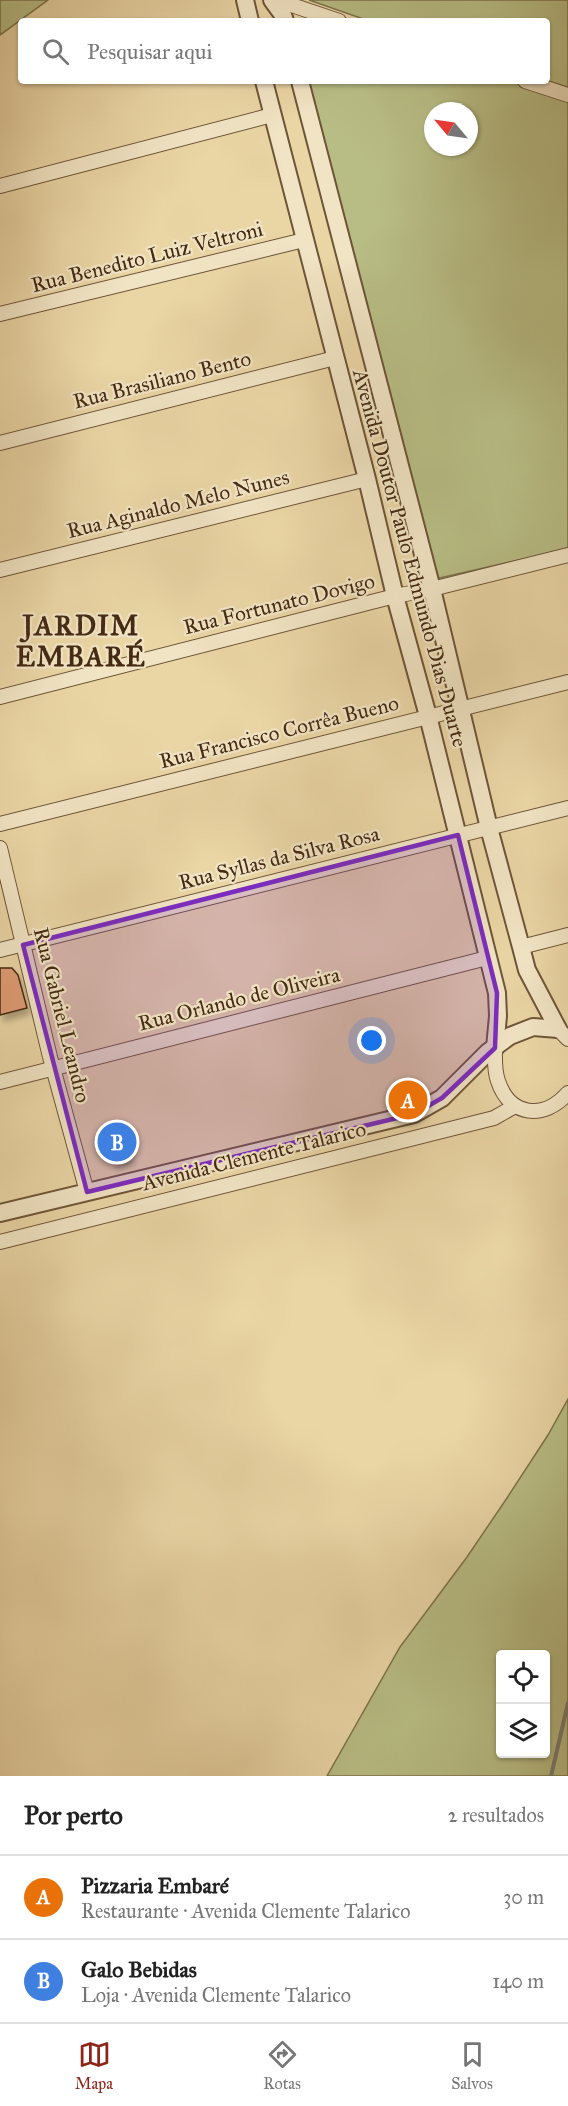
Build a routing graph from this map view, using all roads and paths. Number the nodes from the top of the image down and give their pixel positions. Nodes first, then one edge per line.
1 (245, 0) edge
2 (272, 0) edge
3 (277, 0) edge
4 (249, 18) edge
5 (284, 18) edge
6 (330, 18) edge
7 (265, 84) edge
8 (301, 84) edge
9 (534, 84) edge
10 (568, 95) edge
11 (272, 115) junction
12 (0, 186) edge
13 (304, 240) junction
14 (0, 314) edge
15 (335, 358) junction
16 (0, 443) edge
17 (367, 479) junction
18 (568, 555) edge
19 (0, 570) edge
20 (432, 589) junction
21 (395, 596) junction
22 (568, 682) edge
23 (0, 697) edge
24 (461, 710) junction
25 (428, 716) junction
26 (568, 808) edge
27 (0, 824) edge
28 (489, 828) junction
29 (458, 835) junction
30 (0, 848) edge
31 (568, 935) edge
32 (23, 945) junction
33 (521, 947) junction
34 (0, 951) edge
35 (488, 958) junction
36 (565, 1032) edge
37 (495, 1048) junction
38 (53, 1068) junction
39 (0, 1082) edge
40 (568, 1093) edge
41 (516, 1106) junction
42 (87, 1192) junction
43 (0, 1214) edge
44 (0, 1242) edge

1 - 4 street
2 - 5 street
3 - 6 street
7 - 11 street, Avenida Doutor Paulo Edmundo Dias Duarte
8 - 20 street, Avenida Doutor Paulo Edmundo Dias Duarte
9 - 10 street
11 - 12 street
11 - 13 street, Avenida Doutor Paulo Edmundo Dias Duarte
13 - 14 street, Rua Benedito Luiz Veltroni
13 - 15 street, Avenida Doutor Paulo Edmundo Dias Duarte
15 - 16 street, Rua Brasiliano Bento
15 - 17 street, Avenida Doutor Paulo Edmundo Dias Duarte
17 - 19 street, Rua Aginaldo Melo Nunes
17 - 21 street, Avenida Doutor Paulo Edmundo Dias Duarte
18 - 20 street, Rua Fortunato Dovigo
20 - 21 street, Rua Fortunato Dovigo
20 - 24 street, Avenida Doutor Paulo Edmundo Dias Duarte
21 - 23 street, Rua Fortunato Dovigo
21 - 25 street, Avenida Doutor Paulo Edmundo Dias Duarte
22 - 24 street, Rua Francisco Corrêa Bueno
24 - 25 street, Rua Francisco Corrêa Bueno
24 - 28 street, Avenida Doutor Paulo Edmundo Dias Duarte
25 - 27 street, Rua Francisco Corrêa Bueno
25 - 29 street, Avenida Doutor Paulo Edmundo Dias Duarte
26 - 28 street, Rua Syllas da Silva Rosa
28 - 29 street, Rua Syllas da Silva Rosa
28 - 33 street, Avenida Doutor Paulo Edmundo Dias Duarte
29 - 32 street, Rua Syllas da Silva Rosa
29 - 35 street, Avenida Doutor Paulo Edmundo Dias Duarte
30 - 32 street, Rua Gabriel Leandro
31 - 33 street
32 - 34 street, Rua Syllas da Silva Rosa
32 - 38 street, Rua Gabriel Leandro
33 - 36 street, Avenida Doutor Paulo Edmundo Dias Duarte
35 - 37 street, Avenida Doutor Paulo Edmundo Dias Duarte
35 - 38 street, Rua Orlando de Oliveira
36 - 37 street, Avenida Clemente Talarico
37 - 41 street
37 - 42 street, Avenida Clemente Talarico
38 - 39 street, Rua Orlando de Oliveira
38 - 42 street, Rua Gabriel Leandro
40 - 41 street
41 - 44 street, Avenida Clemente Talarico
42 - 43 street, Avenida Clemente Talarico

